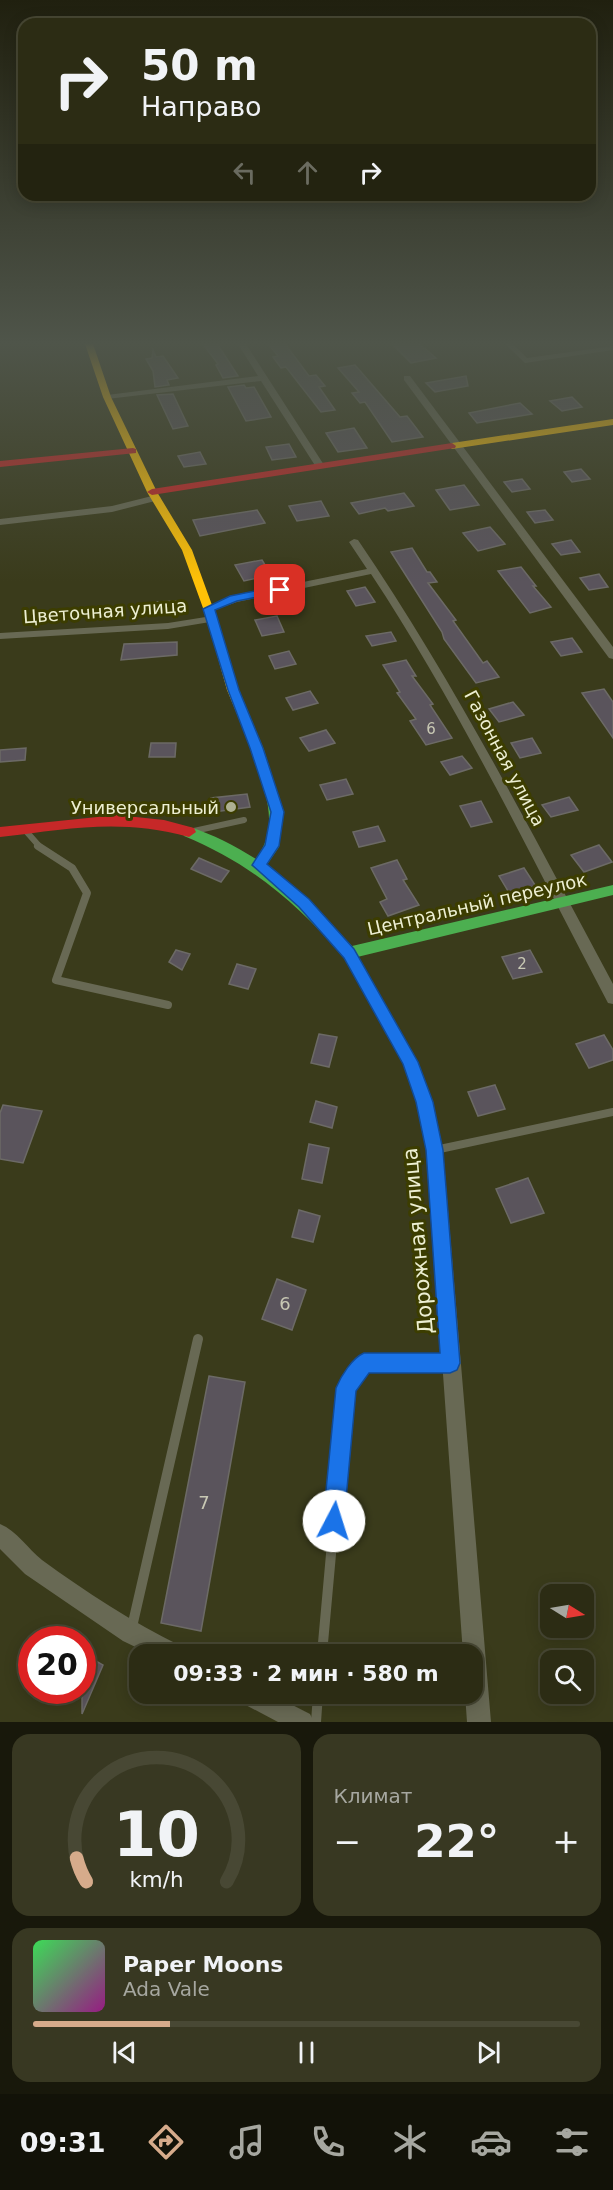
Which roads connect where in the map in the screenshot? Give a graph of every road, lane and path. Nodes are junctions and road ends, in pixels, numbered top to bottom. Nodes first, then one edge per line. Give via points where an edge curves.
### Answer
1 (119, 421) edge
2 (291, 421) edge
3 (438, 421) edge
4 (613, 422) edge
5 (456, 445) junction
6 (133, 451) junction
7 (0, 464) edge
8 (319, 465) junction
9 (154, 495) junction
10 (0, 522) edge
11 (354, 542) dead end
12 (372, 571) junction
13 (210, 614) junction
14 (0, 636) edge
15 (613, 655) edge
16 (244, 820) dead end
17 (25, 830) junction
18 (0, 832) edge
19 (190, 832) junction
20 (259, 865) junction
21 (613, 891) edge
22 (561, 903) junction
23 (349, 953) junction
24 (613, 998) edge
25 (168, 1005) dead end
26 (613, 1112) edge
27 (435, 1150) junction
28 (198, 1339) dead end
29 (450, 1363) junction
30 (0, 1534) edge
31 (131, 1633) junction
32 (153, 1644) edge
33 (323, 1644) edge
34 (267, 1704) edge
35 (317, 1704) edge
36 (302, 1722) edge
37 (316, 1722) edge
38 (479, 1722) edge

1 - 6 street
2 - 8 street
3 - 5 street
4 - 5 street
5 - 8 street
5 - 15 street
6 - 7 street
6 - 9 street
8 - 9 street
9 - 10 street via 112,509
9 - 13 street via 187,550
11 - 12 street, Газонная улица
12 - 13 street, Цветочная улица via 234,599
12 - 22 street, Газонная улица via 407,621 461,713
13 - 14 street, Цветочная улица via 168,626
13 - 20 street via 277,812 272,846
16 - 19 lane
17 - 18 street
17 - 19 street via 105,819 153,821
17 - 25 lane via 39,847 72,868 87,893 56,980
19 - 20 street via 235,850
20 - 23 street via 304,903
21 - 22 street, Центральный переулок
22 - 23 street, Центральный переулок
22 - 24 street, Газонная улица
23 - 27 street, Дорожная улица via 410,1062
26 - 27 lane
27 - 29 street, Дорожная улица
28 - 31 lane
29 - 33 lane via 364,1363 346,1388
29 - 38 street, Дорожная улица
30 - 31 street via 33,1566
31 - 32 street
34 - 36 street
35 - 37 lane

